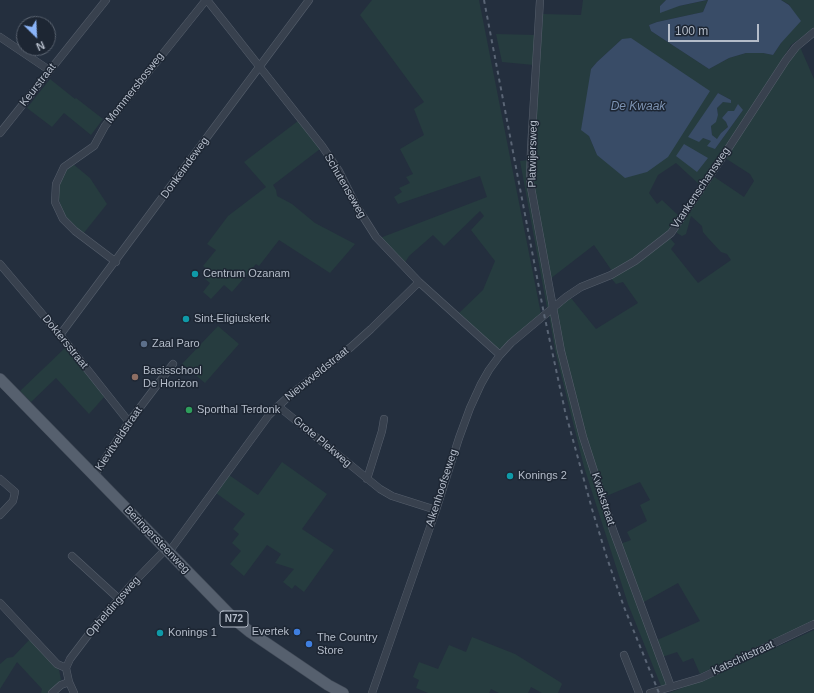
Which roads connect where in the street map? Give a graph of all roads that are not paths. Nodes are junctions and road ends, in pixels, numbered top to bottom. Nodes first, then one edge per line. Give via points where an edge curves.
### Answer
1 (106, 0) edge
2 (207, 0) edge
3 (309, 0) edge
4 (540, 0) edge
5 (814, 32) edge
6 (0, 37) edge
7 (260, 66) junction
8 (49, 70) junction
9 (0, 133) edge
10 (116, 262) junction
11 (0, 264) edge
12 (419, 282) junction
13 (553, 307) junction
14 (60, 336) junction
15 (500, 355) junction
16 (173, 364) dead end
17 (0, 379) edge
18 (278, 406) junction
19 (384, 419) dead end
20 (129, 422) junction
21 (94, 476) junction
22 (0, 479) edge
23 (367, 479) junction
24 (436, 510) junction
25 (0, 515) edge
26 (167, 551) junction
27 (72, 556) dead end
28 (119, 599) junction
29 (0, 603) edge
30 (814, 624) edge
31 (624, 655) dead end
32 (66, 668) junction
33 (69, 682) junction
34 (671, 686) junction
35 (332, 689) edge
36 (52, 693) edge
37 (74, 693) edge
38 (344, 693) edge
39 (372, 693) edge
40 (639, 693) edge
41 (650, 693) edge

1 - 8 street, Keurstraat
2 - 7 street, Schutenseweg
2 - 10 street, Mommersbosweg via 105,126 94,146 64,167 56,184 55,202 64,219 75,231
3 - 7 street, Donkeindeweg
4 - 13 street, Platwijersweg via 530,182
5 - 13 street, Vrankenschansweg via 796,47 786,60 670,233 635,261 611,275 581,287
6 - 8 street
7 - 10 street, Donkeindeweg
7 - 12 street, Schutenseweg via 339,171 372,233
8 - 9 street, Keurstraat
10 - 14 street, Donkeindeweg
11 - 14 street, Doktersstraat
12 - 15 street, Schutenseweg
12 - 18 street, Nieuwveldstraat via 351,347
13 - 15 street, Alkenhoofseweg
13 - 34 street, Kwakstraat via 561,351 583,437 613,530
14 - 20 street, Doktersstraat
15 - 24 street, Alkenhoofseweg via 481,384 470,408
16 - 20 street, Kievitveldstraat
17 - 21 main road, Beringersteenweg / N72
18 - 23 street, Grote Plekweg
18 - 26 street, Nieuwveldstraat via 258,428
19 - 23 street
20 - 21 street, Kievitveldstraat
21 - 26 main road, Beringersteenweg / N72
22 - 25 street via 15,492 13,501
23 - 24 street, Grote Plekweg via 392,496
24 - 39 street, Alkenhoofseweg
26 - 28 street, Opheldingsweg
26 - 35 main road, Beringersteenweg / N72 via 234,619
27 - 28 street
28 - 32 street, Opheldingsweg via 92,630
29 - 32 street via 57,664
30 - 34 street, Katschitstraat via 701,678
31 - 40 street
32 - 33 street
33 - 36 street
33 - 37 street
34 - 41 street, Katschitstraat
35 - 38 main road, Beringersteenweg / N72

